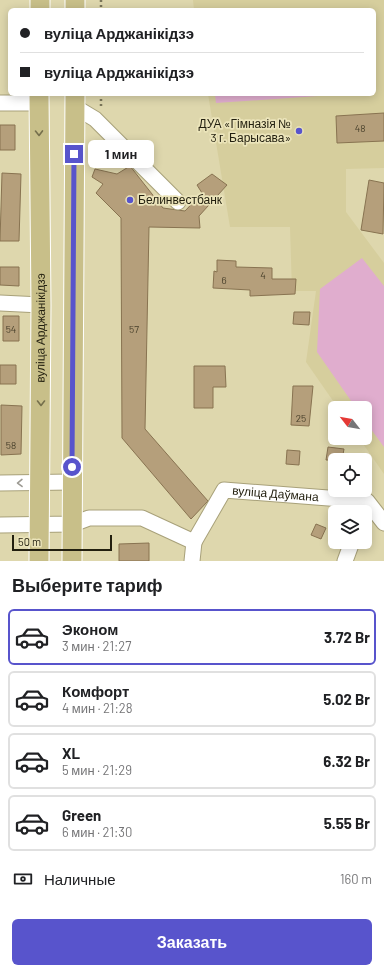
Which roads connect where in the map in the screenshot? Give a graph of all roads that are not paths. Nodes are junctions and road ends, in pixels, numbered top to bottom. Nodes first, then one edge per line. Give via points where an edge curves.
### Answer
1 (39, 98) edge
2 (75, 101) edge
3 (0, 103) edge
4 (178, 202) dead end
5 (0, 303) edge
6 (41, 305) junction
7 (72, 482) junction
8 (0, 483) edge
9 (40, 483) junction
10 (348, 505) edge
11 (372, 513) edge
12 (384, 523) edge
13 (73, 524) junction
14 (0, 525) edge
15 (38, 525) junction
16 (194, 542) junction
17 (349, 549) edge
18 (39, 561) edge
19 (72, 561) edge
20 (192, 561) edge
21 (345, 561) edge

1 - 3 street
1 -> 6 main road, вуліца Арджанікідзэ
2 - 4 street
2 - 7 main road
5 - 6 street
6 -> 9 main road, вуліца Арджанікідзэ
7 - 9 street
7 - 13 main road
9 -> 8 street
9 - 15 main road, вуліца Арджанікідзэ
10 - 16 street, вуліца Даўмана via 224,490
11 - 12 street, вуліца Даўмана
13 - 15 street
13 - 16 street via 89,518 142,518
13 - 19 main road
14 - 15 street
15 - 18 main road, вуліца Арджанікідзэ
16 - 20 street
17 - 21 street

